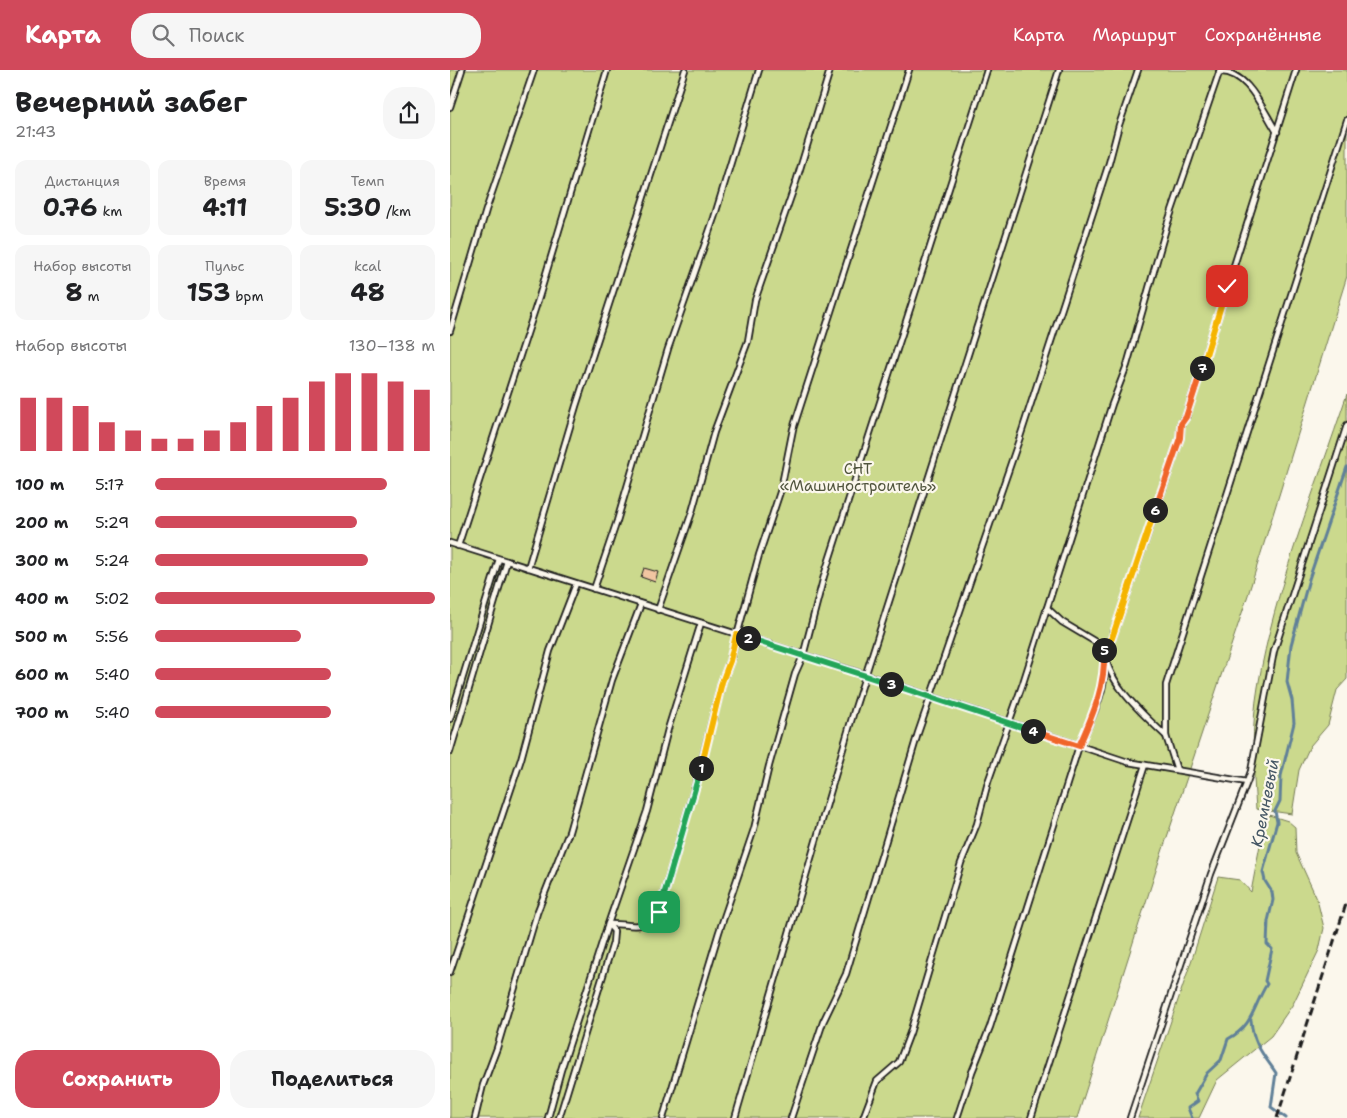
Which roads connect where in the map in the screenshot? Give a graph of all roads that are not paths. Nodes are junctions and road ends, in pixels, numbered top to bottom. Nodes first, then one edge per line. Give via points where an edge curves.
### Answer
1 (462, 70) edge
2 (534, 70) edge
3 (607, 70) edge
4 (686, 70) edge
5 (759, 70) edge
6 (830, 70) edge
7 (909, 70) edge
8 (987, 70) edge
9 (1059, 70) edge
10 (1138, 70) edge
11 (1296, 70) edge
12 (1219, 71) edge
13 (450, 107) edge
14 (1347, 120) edge
15 (1277, 132) junction
16 (450, 331) edge
17 (1347, 425) edge
18 (450, 543) edge
19 (458, 546) junction
20 (499, 559) junction
21 (507, 561) junction
22 (528, 568) junction
23 (576, 584) junction
24 (594, 589) junction
25 (641, 604) junction
26 (1048, 608) junction
27 (658, 610) junction
28 (701, 623) junction
29 (736, 635) junction
30 (1104, 647) junction
31 (804, 656) junction
32 (1105, 662) junction
33 (866, 675) junction
34 (930, 697) junction
35 (450, 719) edge
36 (1009, 723) junction
37 (1166, 736) junction
38 (1079, 746) junction
39 (450, 752) edge
40 (1145, 765) junction
41 (1177, 770) junction
42 (1247, 782) junction
43 (608, 924) junction
44 (450, 972) edge
45 (475, 1118) edge
46 (548, 1118) edge
47 (559, 1118) edge
48 (663, 1118) edge
49 (735, 1118) edge
50 (791, 1118) edge
51 (863, 1118) edge
52 (957, 1118) edge
53 (1031, 1118) edge
54 (1130, 1118) edge

1 - 13 lane
2 - 16 lane via 486,210
3 - 19 lane via 539,297
4 - 22 lane via 576,406
5 - 24 lane
6 - 27 lane via 758,291 748,341 714,432 692,512
7 - 29 lane via 799,411 781,489
8 - 31 lane via 839,529
9 - 33 lane
10 - 34 lane via 1023,428
11 - 15 lane
12 - 15 lane via 1239,76
12 - 26 lane via 1167,225 1127,365
14 - 37 lane via 1166,685
15 - 30 lane via 1131,584 1112,638
17 - 42 lane via 1274,651
18 - 19 lane
19 - 20 lane
20 - 21 lane
20 - 35 lane
21 - 22 lane
21 - 39 lane
22 - 23 lane
23 - 24 lane
23 - 44 lane via 550,651 521,759
24 - 25 lane
25 - 27 lane
25 - 45 lane via 612,680 569,832 538,913
26 - 30 lane via 1062,622
26 - 36 lane
27 - 28 lane
28 - 29 lane
28 - 43 lane via 647,811
29 - 31 lane
29 - 43 lane via 659,912 649,924 638,927
30 - 32 lane
31 - 33 lane
31 - 48 lane via 795,674 754,829
32 - 37 lane via 1134,705
32 - 38 lane via 1101,690
33 - 34 lane
33 - 49 lane
34 - 36 lane
34 - 50 lane via 846,974 823,1022
36 - 38 lane
36 - 51 lane via 961,863 910,1033 899,1062 877,1081
37 - 41 lane
38 - 40 lane
38 - 52 lane via 990,1028
40 - 41 lane
40 - 53 lane
41 - 42 lane
42 - 54 lane via 1211,874
43 - 46 lane
43 - 47 lane via 614,931 612,943

